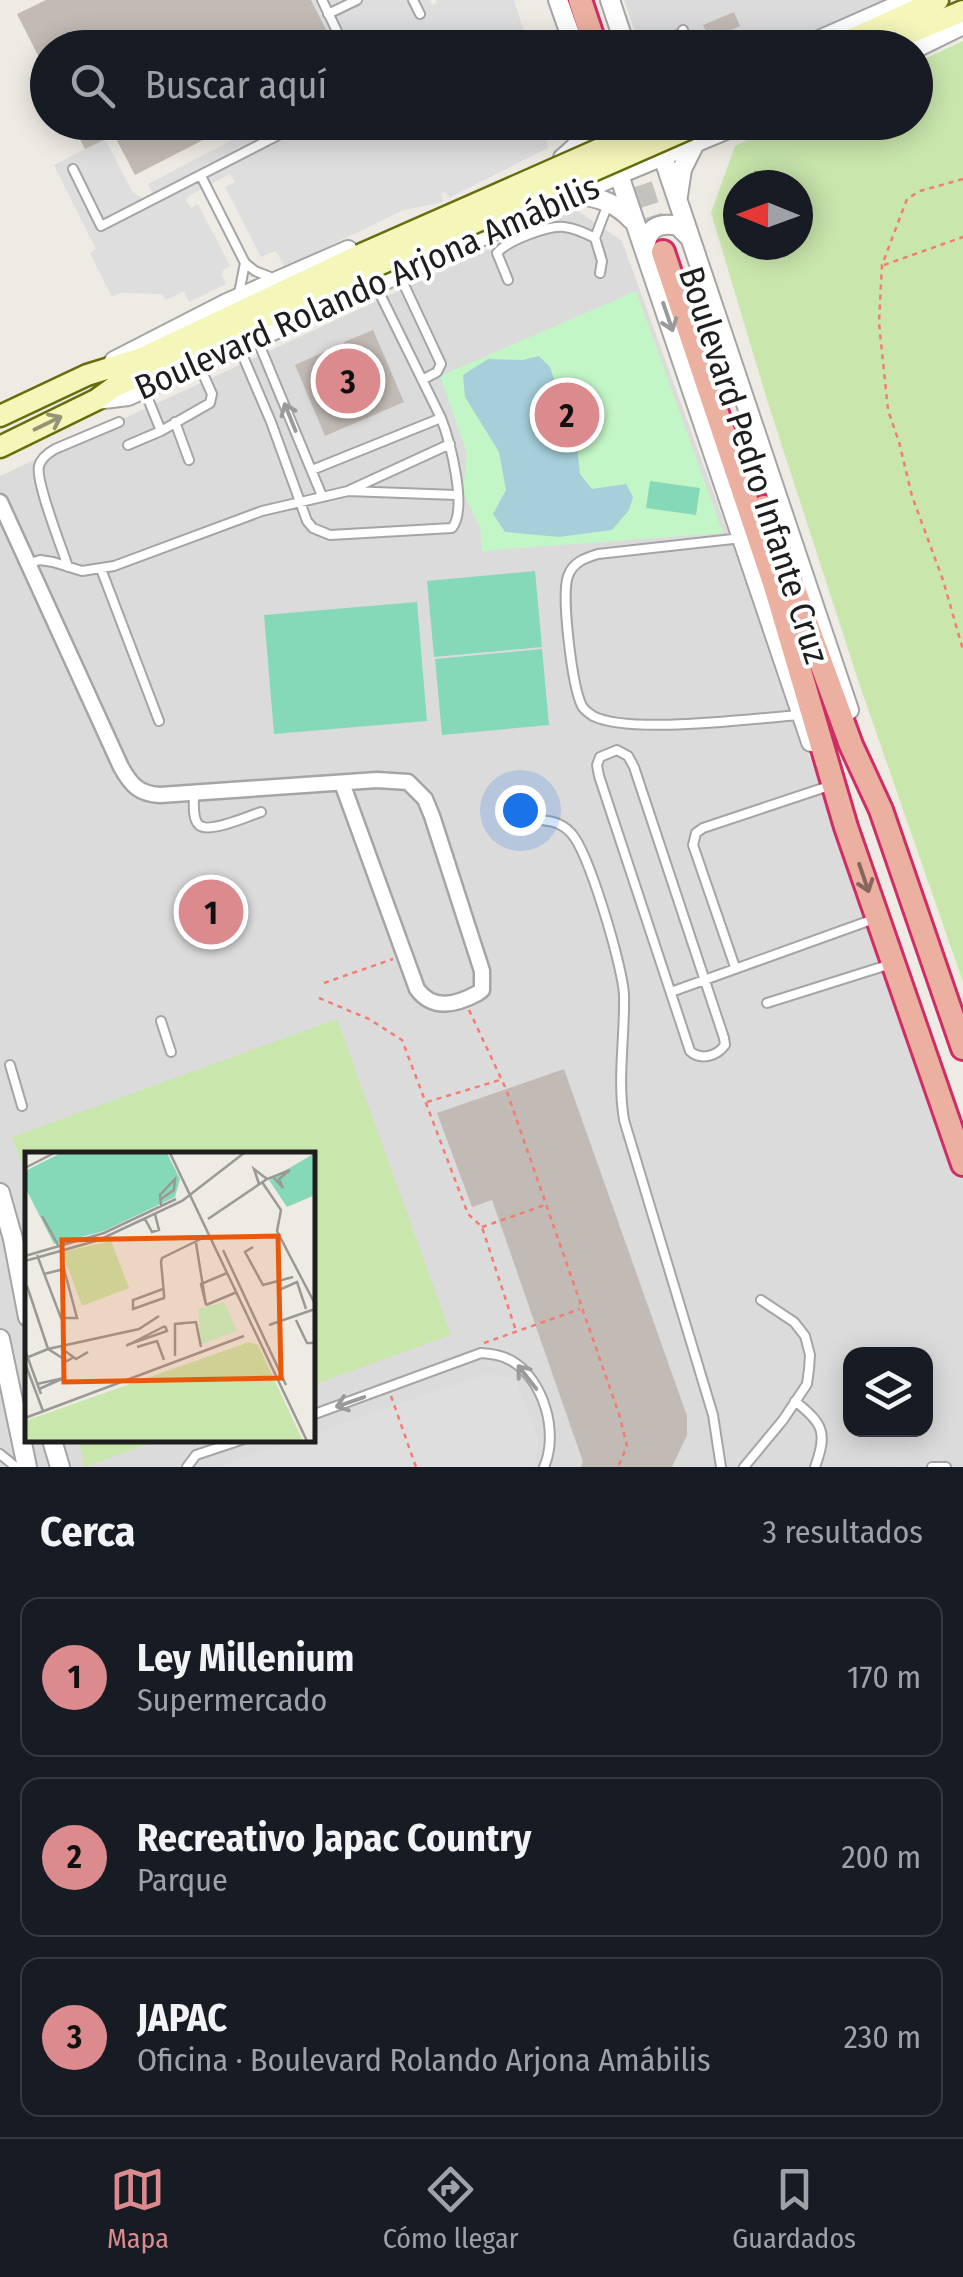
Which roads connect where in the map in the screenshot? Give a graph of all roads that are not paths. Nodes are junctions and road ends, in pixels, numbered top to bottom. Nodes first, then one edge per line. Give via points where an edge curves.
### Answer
1 (322, 0) edge
2 (357, 0) edge
3 (414, 0) edge
4 (558, 0) edge
5 (580, 0) edge
6 (596, 0) edge
7 (610, 0) edge
8 (924, 8) edge
9 (963, 11) edge
10 (328, 14) junction
11 (420, 14) dead end
12 (963, 24) edge
13 (336, 30) edge
14 (569, 30) edge
15 (590, 30) edge
16 (605, 30) edge
17 (620, 30) edge
18 (856, 30) edge
19 (873, 30) edge
20 (896, 30) edge
21 (933, 39) edge
22 (269, 140) edge
23 (582, 140) edge
24 (589, 140) edge
25 (607, 140) edge
26 (625, 140) edge
27 (685, 142) edge
28 (563, 158) junction
29 (73, 168) dead end
30 (619, 175) junction
31 (200, 176) junction
32 (576, 194) junction
33 (609, 201) junction
34 (681, 212) junction
35 (636, 224) junction
36 (595, 238) junction
37 (669, 247) junction
38 (246, 263) junction
39 (369, 269) junction
40 (399, 273) junction
41 (600, 273) dead end
42 (280, 280) junction
43 (508, 280) dead end
44 (228, 303) junction
45 (258, 338) junction
46 (239, 346) junction
47 (199, 365) junction
48 (144, 373) junction
49 (88, 375) junction
50 (422, 380) junction
51 (278, 386) junction
52 (259, 394) junction
53 (0, 416) edge
54 (441, 418) junction
55 (119, 422) dead end
56 (175, 422) junction
57 (162, 430) junction
58 (450, 444) junction
59 (128, 445) dead end
60 (0, 446) edge
61 (188, 460) dead end
62 (312, 470) junction
63 (348, 491) junction
64 (456, 495) junction
65 (322, 496) junction
66 (0, 502) edge
67 (300, 502) junction
68 (742, 538) junction
69 (30, 562) junction
70 (68, 566) junction
71 (100, 568) junction
72 (800, 715) junction
73 (159, 721) dead end
74 (342, 783) junction
75 (829, 786) junction
76 (194, 794) junction
77 (261, 812) dead end
78 (528, 819) dead end
79 (846, 827) junction
80 (878, 918) junction
81 (894, 963) junction
82 (735, 967) junction
83 (705, 980) junction
84 (672, 992) junction
85 (767, 1002) dead end
86 (161, 1020) dead end
87 (963, 1048) edge
88 (170, 1052) dead end
89 (10, 1065) dead end
90 (22, 1106) dead end
91 (963, 1164) edge
92 (0, 1193) edge
93 (25, 1300) edge
94 (761, 1300) dead end
95 (0, 1339) edge
96 (794, 1402) junction
97 (315, 1414) edge
98 (53, 1442) edge
99 (235, 1442) edge
100 (0, 1454) edge
101 (16, 1467) edge
102 (27, 1467) edge
103 (60, 1467) edge
104 (187, 1467) edge
105 (544, 1467) edge
106 (721, 1467) edge
107 (744, 1467) edge
108 (815, 1467) edge
109 (932, 1467) edge
110 (946, 1467) edge

1 - 10 lane
2 - 10 lane
3 - 11 lane
4 - 14 street
5 - 15 highway
6 - 16 highway
7 - 17 street
8 - 9 main road
8 - 18 street
8 - 19 main road
8 - 20 main road
10 - 13 lane
12 - 21 street
22 - 31 lane
23 - 28 street
24 - 28 street, Boulevard Rolando Arjona Amábilis
25 - 30 street, Boulevard Pedro Infante Cruz
26 - 39 main road, bridge
27 - 30 street, Boulevard Rolando Arjona Amábilis
27 - 34 street, Boulevard Pedro Infante Cruz
27 - 34 street
27 - 39 main road, bridge
28 - 42 street, Boulevard Rolando Arjona Amábilis
29 - 31 lane via 101,226
30 - 32 street, Boulevard Rolando Arjona Amábilis
30 - 35 street, Boulevard Pedro Infante Cruz
31 - 38 lane
32 - 33 street
32 - 40 street, Boulevard Rolando Arjona Amábilis
33 - 35 street
33 - 36 lane
34 - 37 street, Boulevard Pedro Infante Cruz
35 - 37 street, Boulevard Pedro Infante Cruz
36 - 41 lane
36 - 43 lane via 556,227 505,245 497,253
37 -> 68 street, Boulevard Pedro Infante Cruz
37 - 79 highway, Boulevard Pedro Infante Cruz
37 - 87 highway, Boulevard Pedro Infante Cruz via 851,745 881,810
38 - 42 lane
38 - 44 lane via 238,295
39 - 40 street, Boulevard Rolando Arjona Amábilis
39 - 45 street, Boulevard Rolando Arjona Amábilis
39 - 48 main road, Boulevard Rolando Arjona Amábilis
39 - 50 lane
40 - 50 lane via 441,364
42 - 44 street, Boulevard Rolando Arjona Amábilis
44 - 49 street, Boulevard Rolando Arjona Amábilis
45 - 46 street, Boulevard Rolando Arjona Amábilis
45 - 51 lane
46 - 47 street, Boulevard Rolando Arjona Amábilis
46 - 52 lane
47 - 48 street, Boulevard Rolando Arjona Amábilis
47 - 56 lane via 212,399
48 - 49 main road
48 - 57 lane
60 -> 48 main road, Boulevard Rolando Arjona Amábilis
49 - 53 main road, Boulevard Rolando Arjona Amábilis
50 - 54 lane
51 - 52 lane
62 -> 51 lane
52 - 67 lane
54 - 58 lane
54 - 62 lane
55 - 70 lane via 55,449 40,463
56 - 57 lane
56 - 61 lane
57 - 59 lane
58 - 63 lane
58 - 64 lane
62 - 65 lane
63 - 64 lane
63 - 65 lane
64 - 67 lane via 452,528 330,535 313,528
65 - 67 lane
66 - 69 street
67 - 71 lane
68 - 72 street, Boulevard Pedro Infante Cruz
68 - 72 lane via 598,554 575,564 565,591 582,707 622,724
69 - 70 lane
69 - 76 street via 129,781 146,794
70 - 71 lane
71 - 73 lane
72 - 75 street, Boulevard Pedro Infante Cruz
74 - 74 street via 408,782 425,800 482,972 482,990 446,1005 428,1001 417,989
74 - 76 street
75 - 79 street, Boulevard Pedro Infante Cruz
75 - 82 lane via 696,833 693,845
76 - 77 lane via 202,827
78 - 106 lane via 554,820 580,845 616,956 624,991 624,1120 712,1415
79 -> 80 highway, Boulevard Pedro Infante Cruz
80 - 81 highway, Boulevard Pedro Infante Cruz
80 - 82 lane
81 - 85 lane
81 - 91 highway, Boulevard Pedro Infante Cruz
82 - 83 lane
83 - 84 lane
83 - 84 lane via 726,1045 716,1053 699,1057 690,1051
83 - 84 lane via 634,767 624,752 602,754 599,776
86 - 88 lane
89 - 90 lane
92 - 93 street
94 - 96 lane via 805,1336 807,1384
95 - 102 street
96 - 107 lane
96 - 108 lane via 823,1433
105 -> 97 lane via 551,1438 544,1403 523,1369 496,1354 481,1353
98 - 103 street
99 - 104 lane via 196,1455
100 - 101 lane
109 - 110 lane

